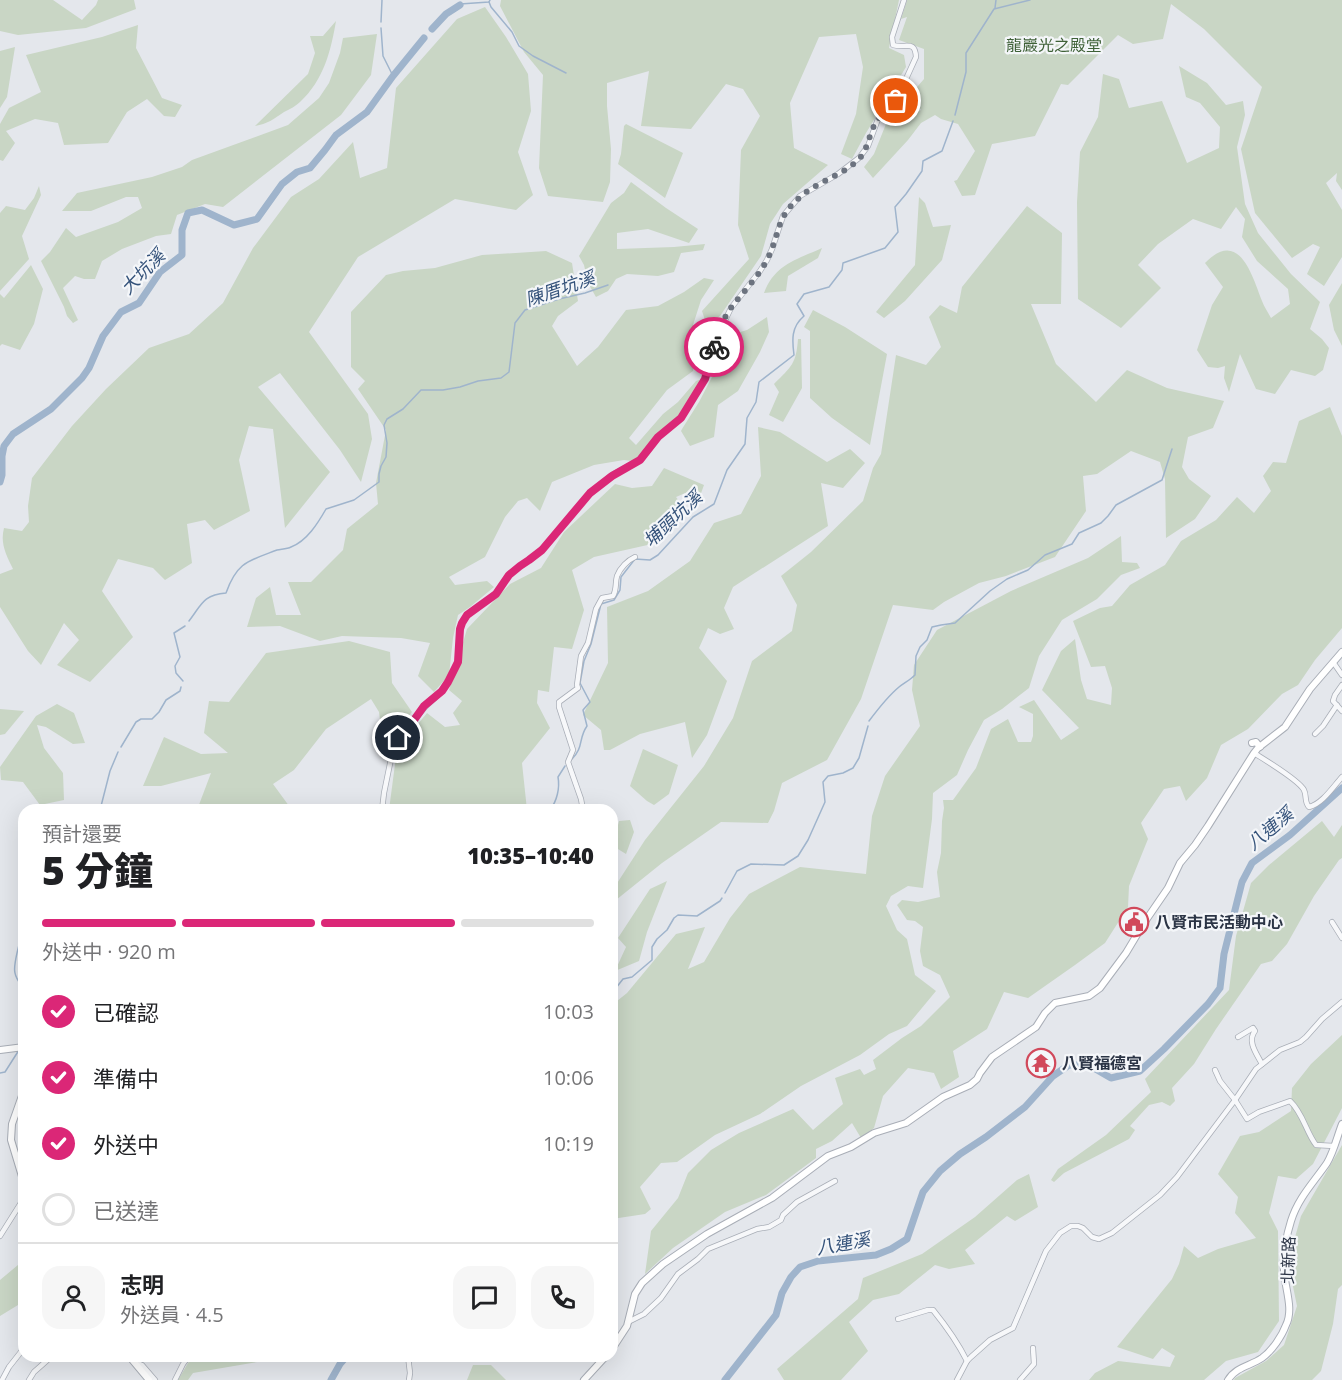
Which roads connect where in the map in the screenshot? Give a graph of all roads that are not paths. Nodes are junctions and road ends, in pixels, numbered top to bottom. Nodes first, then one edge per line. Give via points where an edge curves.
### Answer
1 (904, 0) edge
2 (634, 557) dead end
3 (1342, 652) edge
4 (1333, 662) junction
5 (1342, 675) edge
6 (1342, 685) edge
7 (1337, 705) junction
8 (1342, 711) edge
9 (1315, 734) dead end
10 (1252, 743) dead end
11 (1260, 747) junction
12 (1254, 753) junction
13 (1342, 777) edge
14 (383, 804) edge
15 (582, 804) edge
16 (1332, 922) dead end
17 (1342, 938) edge
18 (1342, 1002) edge
19 (1238, 1037) dead end
20 (18, 1048) edge
21 (0, 1050) edge
22 (1262, 1064) junction
23 (1215, 1070) dead end
24 (1235, 1100) junction
25 (18, 1107) edge
26 (1342, 1124) edge
27 (1334, 1146) junction
28 (18, 1163) edge
29 (835, 1181) dead end
30 (18, 1208) edge
31 (0, 1236) edge
32 (898, 1318) dead end
33 (628, 1322) junction
34 (618, 1341) edge
35 (1033, 1348) dead end
36 (18, 1355) edge
37 (967, 1361) junction
38 (45, 1362) edge
39 (134, 1362) joint
40 (184, 1362) edge
41 (409, 1362) edge
42 (600, 1362) edge
43 (2, 1380) edge
44 (29, 1380) edge
45 (149, 1380) edge
46 (155, 1380) edge
47 (175, 1380) edge
48 (409, 1380) edge
49 (584, 1380) edge
50 (957, 1380) edge
51 (1020, 1380) edge
52 (1228, 1380) edge

1 - 14 street via 892,42 913,47 916,57 896,101 878,119 864,152 853,164 800,196 783,216 767,260 731,308 716,339 705,379 681,418 658,437 640,460 590,493 542,550 509,575 496,594 467,615 460,629 458,662 448,682 394,744
2 - 15 street via 617,575 613,596 602,598 596,609 581,656 578,688 559,702 573,750 568,762
3 - 4 street
4 - 5 street
4 - 11 street via 1285,727
6 - 7 street via 1333,701
7 - 8 street
7 - 9 street
10 - 11 street
11 - 12 street
12 - 13 street via 1304,789 1309,807
12 - 33 street via 1100,988 1089,996 1055,1003 1036,1027 992,1057 970,1085 943,1097 906,1123 874,1133 828,1156 772,1198 663,1264 635,1294
16 - 17 street
18 - 22 street via 1300,1042 1280,1050
19 - 22 street via 1253,1028 1251,1042
20 - 21 street
22 - 24 street
23 - 24 street
24 - 27 street via 1247,1119 1290,1101 1316,1145
24 - 37 street via 1177,1178 1112,1233 1099,1239 1083,1228 1071,1226 1060,1233 1046,1251 1013,1328 990,1340
25 - 28 street via 11,1140
26 - 27 street, 北新路
27 - 52 street, 北新路 via 1291,1220 1285,1249 1290,1313 1286,1326 1265,1356 1240,1368
29 - 33 street via 797,1202 769,1227 708,1249 678,1274 644,1314
30 - 31 street
32 - 37 street via 933,1310
33 - 34 street
35 - 51 street via 1034,1364
36 - 43 street
37 - 50 street
38 - 44 street
39 - 45 street
39 - 46 street
40 - 47 street
41 - 48 street
42 - 49 street

